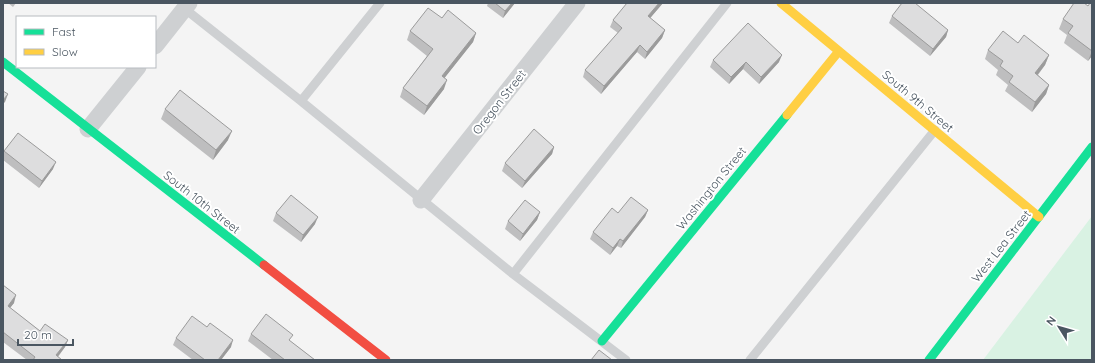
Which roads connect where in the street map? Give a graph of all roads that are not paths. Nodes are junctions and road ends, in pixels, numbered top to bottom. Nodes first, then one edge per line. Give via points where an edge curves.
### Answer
1 (380, 3) edge
2 (577, 3) edge
3 (727, 3) edge
4 (781, 3) edge
5 (187, 6) edge
6 (156, 45) edge
7 (839, 51) junction
8 (3, 62) edge
9 (137, 68) edge
10 (301, 101) junction
11 (88, 129) junction
12 (935, 130) junction
13 (1092, 147) edge
14 (421, 200) junction
15 (1039, 217) junction
16 (513, 274) junction
17 (602, 341) junction
18 (386, 360) edge
19 (626, 360) edge
20 (750, 360) edge
21 (929, 360) edge

1 - 10 lane
2 - 14 street, Oregon Street
3 - 16 lane
4 - 7 street, South 9th Street
5 - 6 street
5 - 10 lane
7 - 12 street, South 9th Street
7 - 17 street, Washington Street
8 - 11 street, South 10th Street
9 - 11 street
10 - 14 lane
11 - 18 street, South 10th Street
12 - 15 street, South 9th Street
12 - 20 lane
13 - 15 street, West Lea Street
14 - 16 lane
15 - 21 street, West Lea Street
16 - 17 lane
17 - 19 lane

